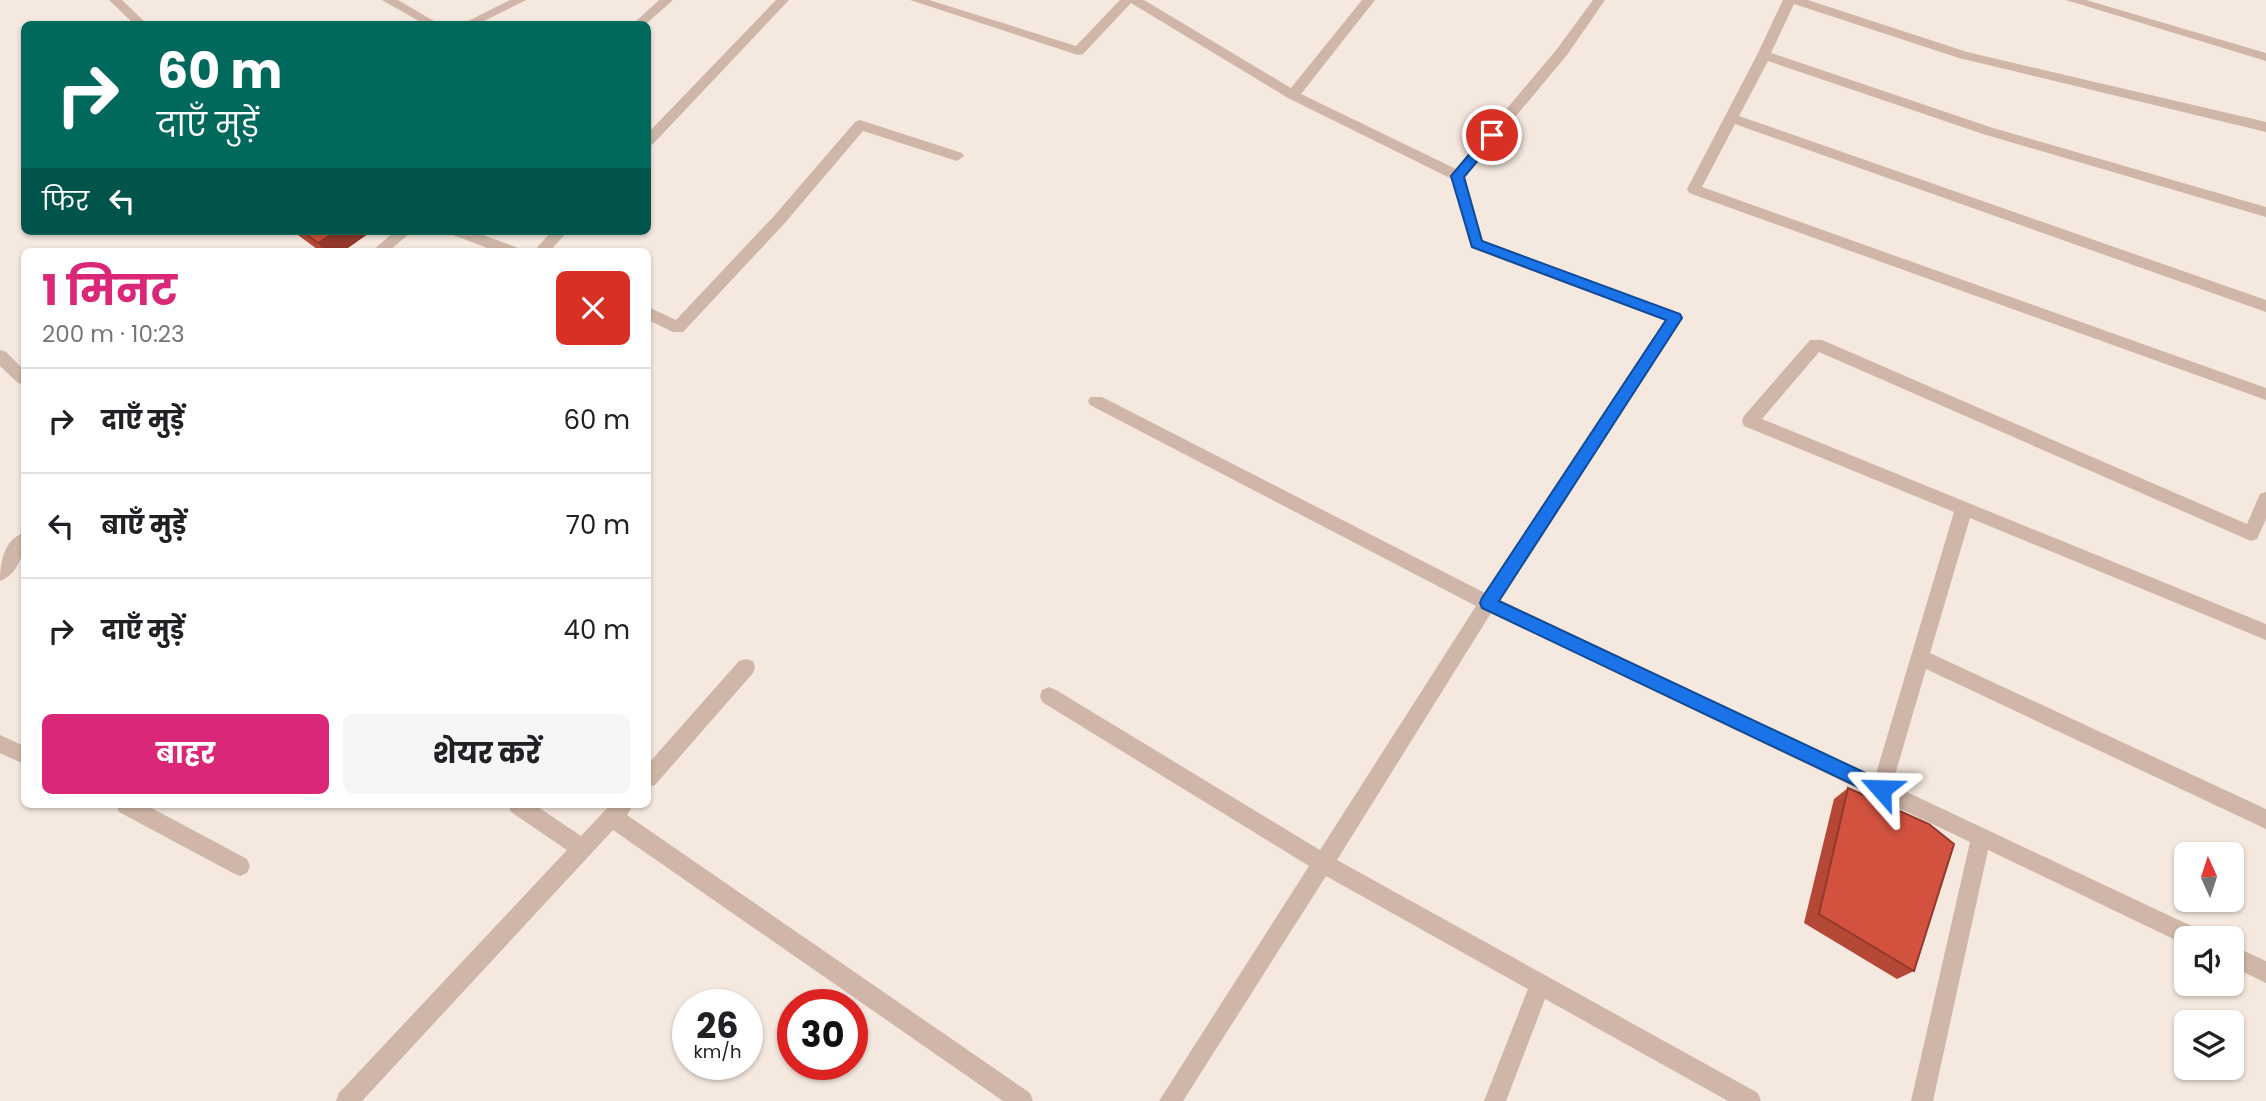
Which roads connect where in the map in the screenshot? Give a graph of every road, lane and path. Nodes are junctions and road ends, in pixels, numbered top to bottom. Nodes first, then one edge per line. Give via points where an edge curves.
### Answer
1 (115, 0) edge
2 (388, 0) edge
3 (520, 0) edge
4 (667, 0) edge
5 (783, 0) edge
6 (916, 0) edge
7 (1127, 0) edge
8 (1136, 0) edge
9 (1369, 0) edge
10 (1599, 0) edge
11 (1789, 0) edge
12 (1795, 0) edge
13 (2072, 0) edge
14 (138, 21) edge
15 (427, 21) edge
16 (474, 21) edge
17 (642, 21) edge
18 (1764, 55) junction
19 (2266, 57) edge
20 (1293, 95) junction
21 (1731, 118) junction
22 (2266, 127) edge
23 (651, 138) edge
24 (957, 156) dead end
25 (1458, 176) junction
26 (2266, 212) edge
27 (400, 235) edge
28 (468, 235) edge
29 (557, 235) edge
30 (383, 248) edge
31 (503, 248) edge
32 (544, 248) edge
33 (2266, 306) edge
34 (651, 314) edge
35 (0, 356) edge
36 (21, 376) edge
37 (2266, 394) edge
38 (1096, 401) dead end
39 (2266, 499) edge
40 (1964, 508) junction
41 (21, 544) edge
42 (0, 573) edge
43 (1488, 603) junction
44 (2266, 632) edge
45 (1920, 657) junction
46 (746, 667) dead end
47 (1049, 696) dead end
48 (0, 744) edge
49 (21, 753) edge
50 (651, 775) edge
51 (1881, 789) junction
52 (132, 808) edge
53 (522, 808) edge
54 (618, 811) edge
55 (2266, 819) edge
56 (1981, 837) junction
57 (583, 849) junction
58 (1323, 863) junction
59 (240, 866) dead end
60 (2174, 928) edge
61 (2244, 961) edge
62 (2266, 972) edge
63 (1540, 984) junction
64 (347, 1101) edge
65 (1022, 1101) edge
66 (1170, 1101) edge
67 (1494, 1101) edge
68 (1750, 1101) edge
69 (1922, 1101) edge

1 - 14 street
2 - 15 street
3 - 16 street
4 - 17 street
5 - 23 street
6 - 7 street via 1077,51
8 - 20 street
9 - 20 street
10 - 25 street via 1562,52
11 - 18 street
12 - 22 street via 1964,55
13 - 19 street
18 - 21 street
18 - 26 street via 1988,131
20 - 25 street
21 - 33 street
21 - 37 street via 1694,189
24 - 34 street via 860,125 678,328
25 - 43 street via 1476,244 1675,318
27 - 30 street
28 - 31 street
29 - 32 street
35 - 36 street
38 - 43 street
39 - 40 street via 2251,534 1816,344 1750,421
40 - 44 street
40 - 45 street
41 - 42 street
43 - 51 street
43 - 58 street
45 - 51 street
45 - 55 street
46 - 50 street
47 - 58 street
48 - 49 street
51 - 56 street
52 - 59 street
53 - 57 street
54 - 57 street
54 - 65 street
56 - 60 street
56 - 69 street
57 - 64 street
58 - 63 street
58 - 66 street
61 - 62 street
63 - 67 street
63 - 68 street

